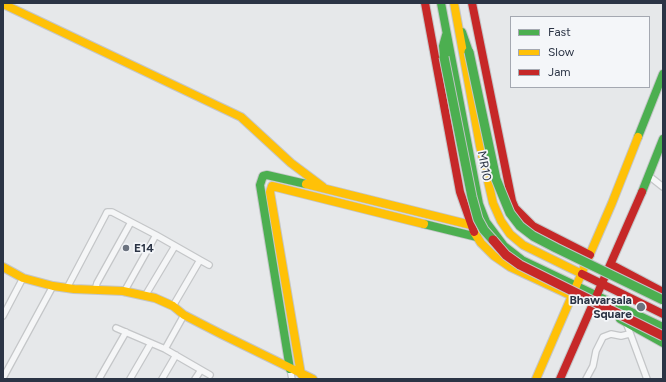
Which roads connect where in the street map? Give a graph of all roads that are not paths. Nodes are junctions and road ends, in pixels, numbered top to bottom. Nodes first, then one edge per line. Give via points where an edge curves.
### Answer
1 (425, 3) edge
2 (441, 3) edge
3 (454, 3) edge
4 (472, 3) edge
5 (3, 4) edge
6 (457, 24) junction
7 (446, 33) junction
8 (663, 74) edge
9 (663, 139) edge
10 (649, 176) junction
11 (663, 186) edge
12 (326, 189) junction
13 (340, 203) junction
14 (131, 222) junction
15 (471, 225) junction
16 (156, 235) junction
17 (477, 237) junction
18 (175, 246) junction
19 (590, 255) junction
20 (200, 260) junction
21 (209, 265) dead end
22 (612, 265) junction
23 (3, 267) edge
24 (582, 272) junction
25 (23, 278) junction
26 (603, 283) junction
27 (53, 286) junction
28 (576, 286) junction
29 (67, 288) junction
30 (95, 290) junction
31 (124, 292) junction
32 (663, 292) edge
33 (145, 296) junction
34 (572, 296) junction
35 (597, 296) junction
36 (663, 300) edge
37 (173, 306) junction
38 (592, 306) junction
39 (663, 314) edge
40 (184, 315) junction
41 (3, 316) edge
42 (626, 322) junction
43 (663, 327) edge
44 (116, 328) dead end
45 (126, 332) junction
46 (629, 334) junction
47 (663, 336) edge
48 (151, 343) junction
49 (663, 343) edge
50 (165, 349) junction
51 (176, 355) junction
52 (290, 369) junction
53 (201, 370) junction
54 (301, 374) junction
55 (210, 375) dead end
56 (3, 378) edge
57 (99, 379) edge
58 (130, 379) edge
59 (162, 379) edge
60 (195, 379) edge
61 (292, 379) edge
62 (313, 379) edge
63 (536, 379) edge
64 (560, 379) edge
65 (586, 379) edge
66 (647, 379) edge

1 - 15 street via 460,192
2 - 7 street, MR10
3 - 6 street, MR10
4 - 19 street via 515,208 533,226
5 - 12 street via 241,117 291,163
6 - 24 street, MR10 via 480,146 493,203 501,221 510,234 523,245
6 - 36 street, bridge via 465,36 496,179 502,197 520,226 534,236
7 - 28 street, MR10 via 479,204 486,222 504,246 522,260
7 - 47 street, bridge via 444,57 472,197 484,230 506,255 520,265
8 - 19 street
9 - 10 street
10 - 11 street
10 - 22 street
12 - 13 street
12 - 15 street
12 - 52 street via 267,175 263,176 260,185
13 - 17 street
13 - 54 street via 272,186 270,192
14 - 16 street
14 - 29 street via 108,212
14 - 30 street
15 - 17 street
16 - 18 street
16 - 31 street
17 - 34 street via 494,256 510,267
18 - 20 street
18 - 33 street
19 - 24 street
20 - 21 street
20 - 37 street
22 - 26 street
22 - 32 street
23 - 25 street
24 - 26 street, MR10
24 - 28 street
25 - 27 street
25 - 41 street
26 - 35 street
26 - 39 street, MR10
27 - 29 street
27 - 56 street
28 - 34 street
28 - 35 street, MR10
29 - 30 street
30 - 31 street
31 - 33 street
33 - 37 street
34 - 63 street
35 - 38 street
35 - 43 street, MR10
37 - 40 street
38 - 42 street
38 - 64 street
40 - 50 street
40 - 52 street
42 - 46 street
42 - 49 street
44 - 45 street
45 - 48 street
45 - 57 street
46 - 65 street via 611,334 603,337
46 - 66 street
48 - 50 street
48 - 58 street
50 - 51 street
51 - 53 street
51 - 59 street
52 - 54 street
52 - 61 street
53 - 55 street
53 - 60 street
54 - 62 street

